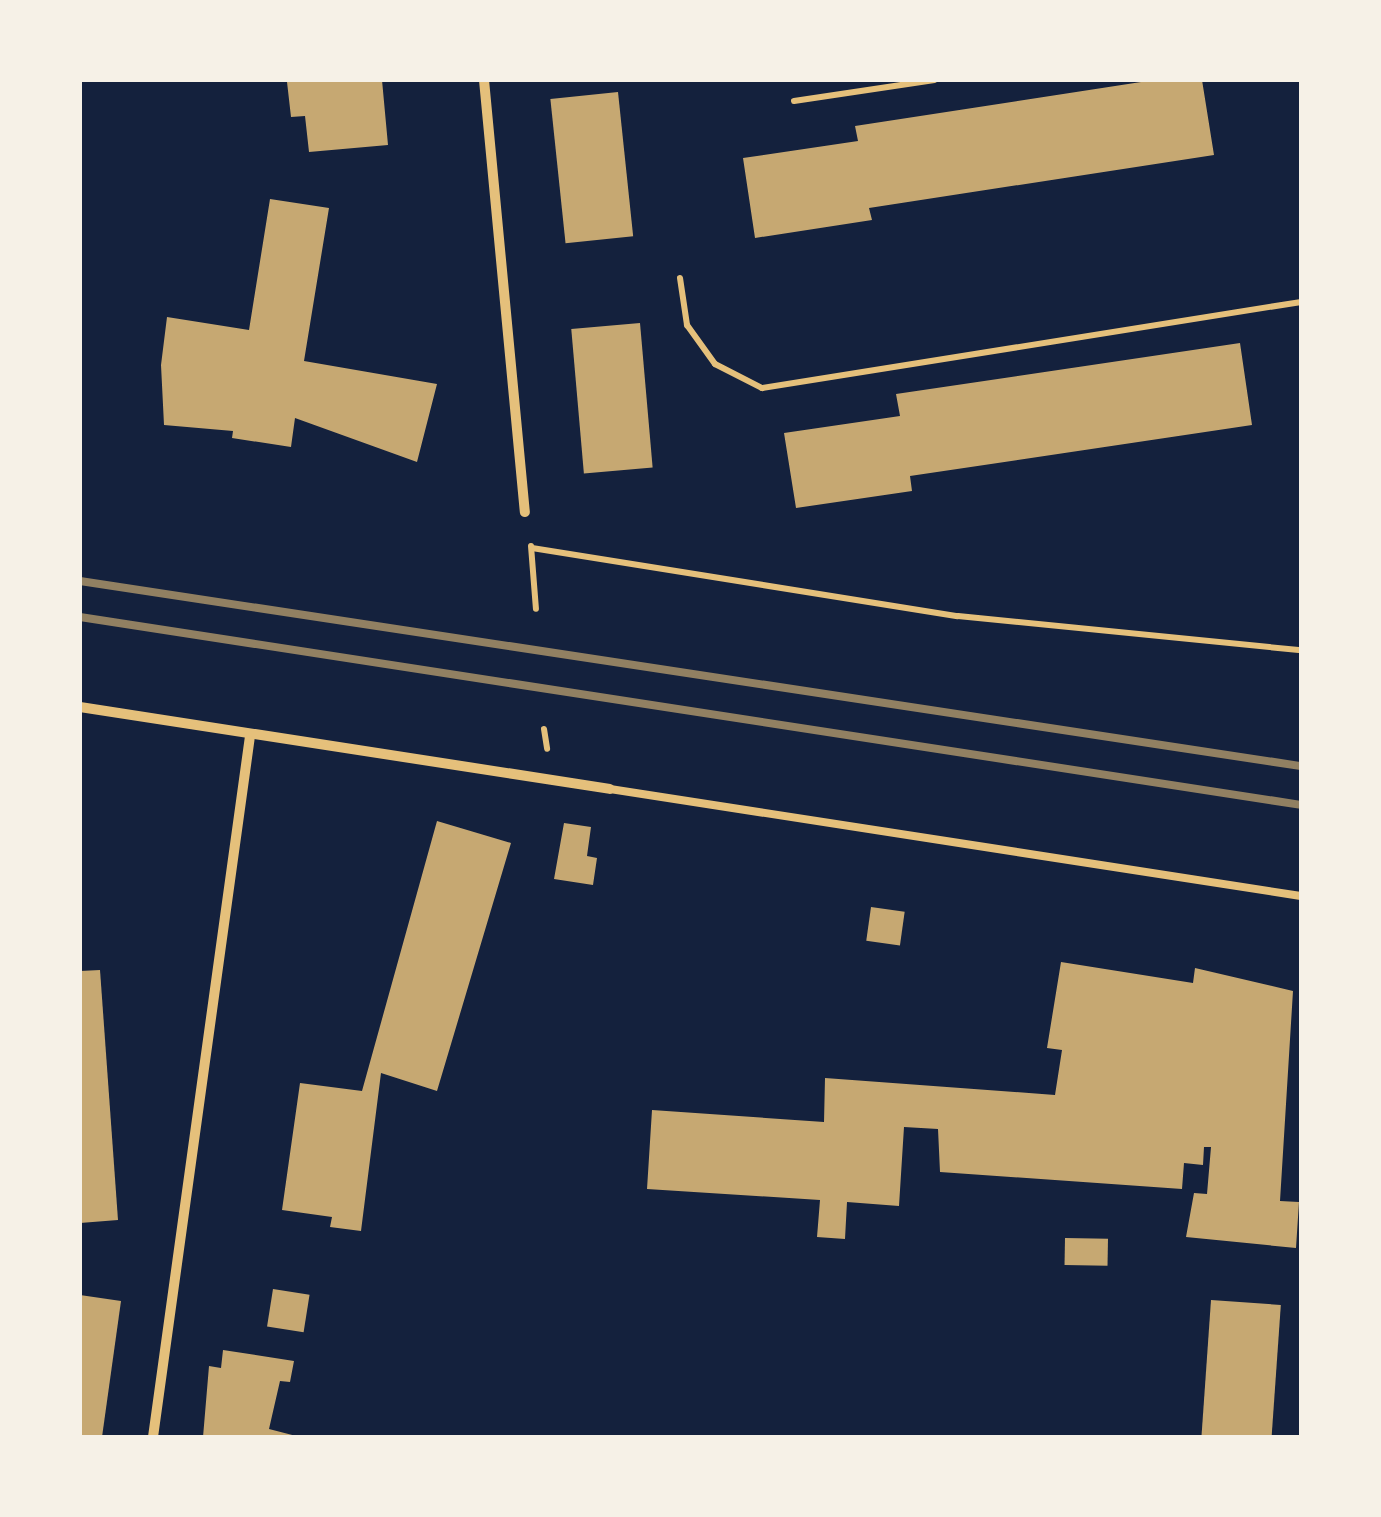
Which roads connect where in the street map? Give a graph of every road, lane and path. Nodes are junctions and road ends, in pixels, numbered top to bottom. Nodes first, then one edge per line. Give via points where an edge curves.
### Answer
1 (484, 80) edge
2 (934, 80) edge
3 (794, 101) dead end
4 (680, 278) dead end
5 (1301, 302) edge
6 (525, 512) joint
7 (532, 548) junction
8 (536, 609) dead end
9 (1301, 650) edge
10 (80, 707) edge
11 (250, 736) junction
12 (610, 789) joint
13 (1301, 896) edge
14 (153, 1437) edge

1 - 6 street
2 - 3 path
4 - 5 path via 687,325 715,364 762,388
6 - 7 path
7 - 8 path
7 - 9 path via 958,616
10 - 11 street
11 - 12 street
11 - 14 street
12 - 13 lane

